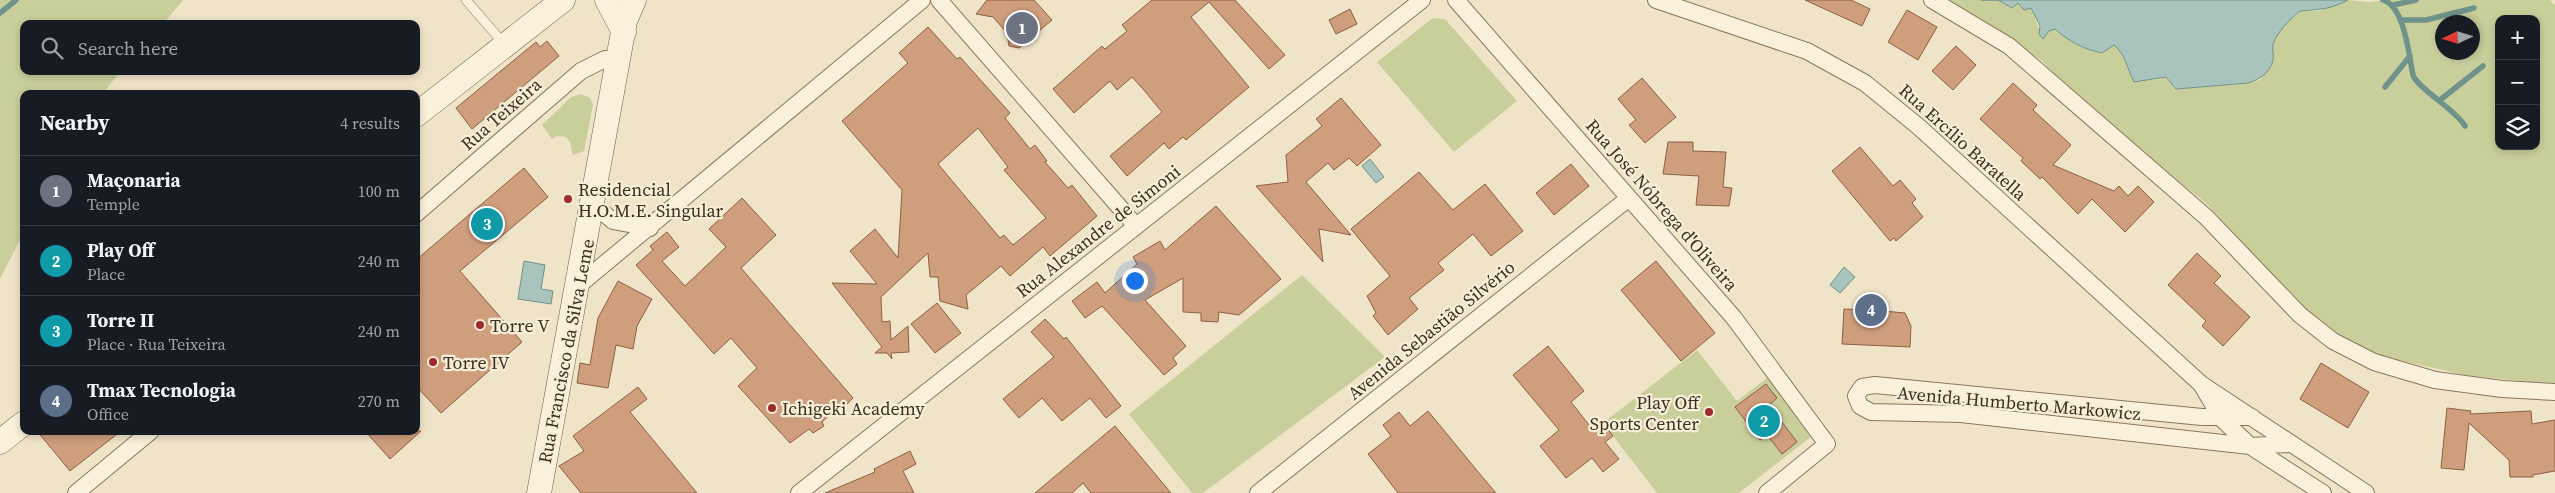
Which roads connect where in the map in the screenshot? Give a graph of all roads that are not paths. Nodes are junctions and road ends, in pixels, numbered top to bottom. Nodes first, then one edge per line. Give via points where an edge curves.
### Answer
1 (466, 0) edge
2 (607, 0) edge
3 (634, 0) edge
4 (922, 0) edge
5 (939, 0) edge
6 (1422, 0) edge
7 (1456, 0) edge
8 (1656, 0) edge
9 (1932, 0) edge
10 (566, 1) edge
11 (624, 32) junction
12 (506, 46) junction
13 (619, 59) junction
14 (420, 112) edge
15 (1628, 198) junction
16 (593, 204) junction
17 (420, 211) edge
18 (1136, 226) junction
19 (650, 228) junction
20 (578, 285) junction
21 (2201, 384) junction
22 (2555, 392) edge
23 (2252, 417) junction
24 (2221, 418) junction
25 (20, 426) edge
26 (146, 435) edge
27 (0, 442) edge
28 (2289, 444) junction
29 (2250, 446) junction
30 (76, 493) edge
31 (539, 493) edge
32 (799, 493) edge
33 (1258, 493) edge
34 (1767, 493) edge
35 (2323, 493) edge
36 (2366, 493) edge

1 - 12 lane
2 - 11 street
3 - 11 street, Rua Francisco da Silva Leme
4 - 19 street
5 - 18 street
6 - 18 street, Rua Alexandre de Simoni
7 - 15 street, Rua José Nóbrega d'Oliveira
8 - 21 street, Rua Ercílio Baratella via 1807,51 1865,83 1919,127
9 - 22 street via 2009,46 2206,217 2300,315 2333,341 2374,362 2435,380
10 - 12 street
11 - 13 street, Rua Francisco da Silva Leme
12 - 14 street
13 - 16 street, Rua Francisco da Silva Leme
13 - 17 street, Rua Teixeira via 605,58 581,70
15 - 33 street, Avenida Sebastião Silvério
15 - 34 street, Rua José Nóbrega d'Oliveira via 1734,318 1828,444
16 - 19 street via 613,221
16 - 20 street, Rua Francisco da Silva Leme
18 - 32 street, Rua Alexandre de Simoni
19 - 20 street
20 - 31 street, Rua Francisco da Silva Leme
21 - 23 street
21 - 24 street
23 - 24 street, Avenida Humberto Markowicz
23 - 28 street
24 - 29 street
24 - 29 street, Avenida Humberto Markowicz via 1875,384 1862,387 1856,396 1860,406 1870,412 1961,414
25 - 27 street
26 - 30 street
28 - 29 street, Avenida Humberto Markowicz
28 - 36 street
29 - 35 street

